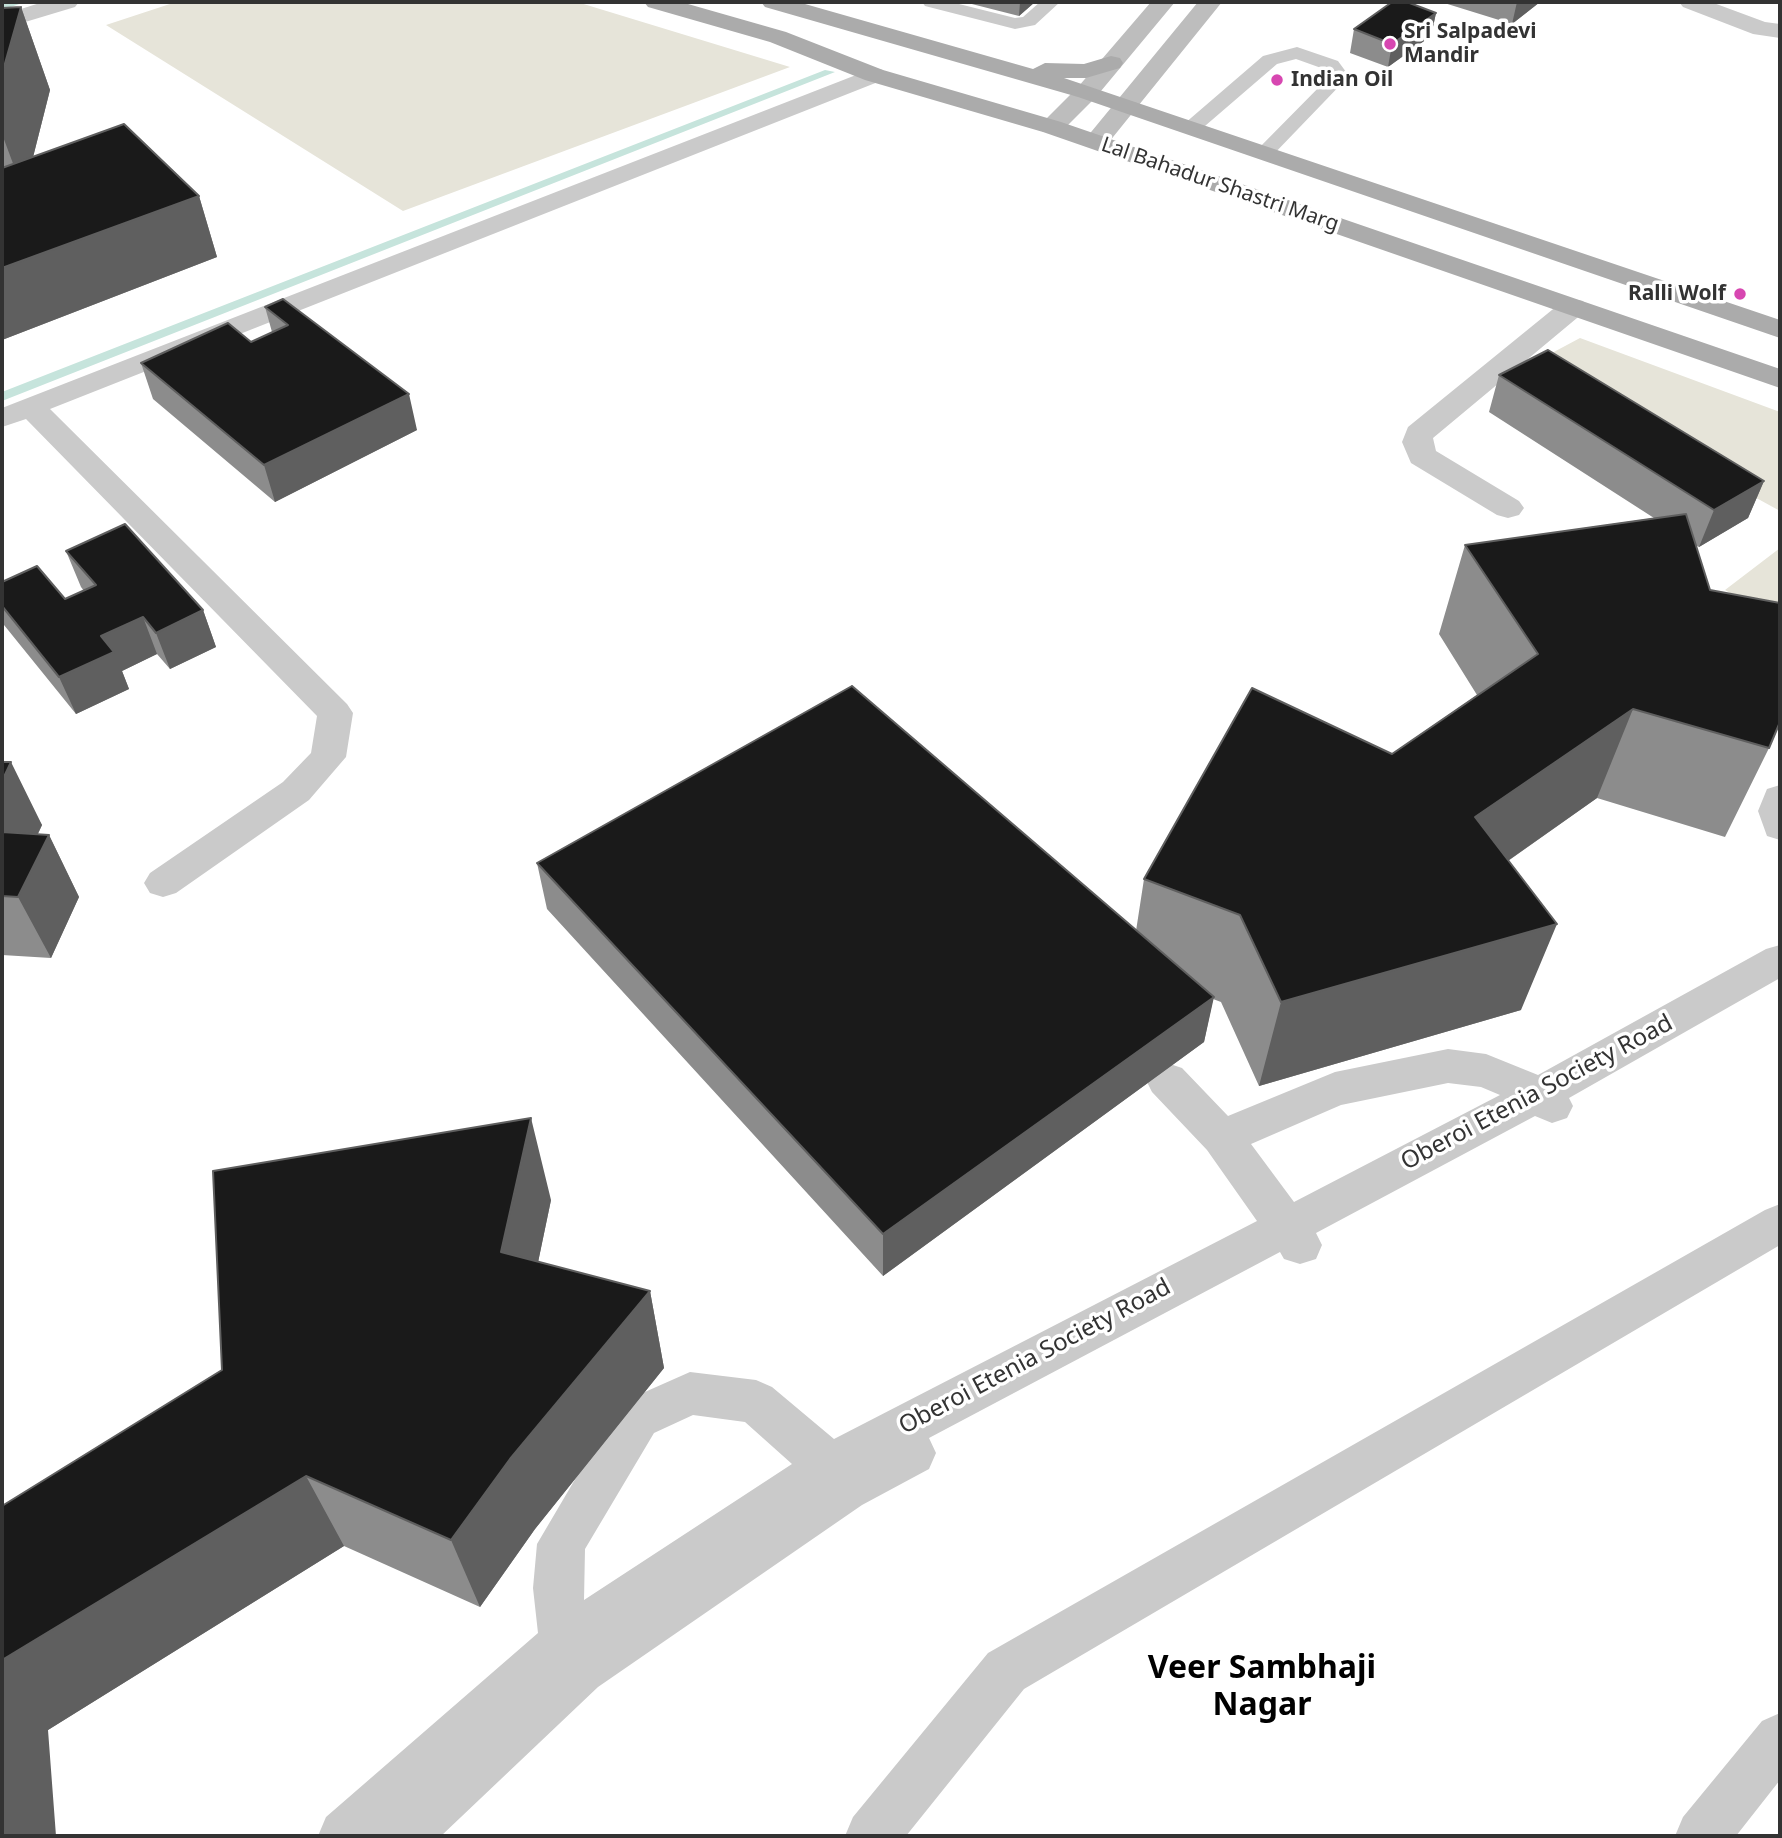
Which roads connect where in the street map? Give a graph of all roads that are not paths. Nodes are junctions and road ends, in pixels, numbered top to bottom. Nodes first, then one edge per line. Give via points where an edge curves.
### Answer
1 (67, 2) edge
2 (656, 2) edge
3 (773, 2) edge
4 (931, 2) edge
5 (1051, 2) edge
6 (1163, 2) edge
7 (1210, 2) edge
8 (1691, 2) edge
9 (2, 22) edge
10 (1780, 31) edge
11 (1111, 63) junction
12 (994, 65) junction
13 (874, 75) junction
14 (1087, 92) junction
15 (1127, 106) junction
16 (1052, 127) junction
17 (1191, 128) junction
18 (1096, 142) junction
19 (1264, 153) junction
20 (1573, 307) junction
21 (1780, 329) edge
22 (1780, 379) edge
23 (16, 412) edge
24 (1508, 508) dead end
25 (1780, 798) edge
26 (1780, 826) edge
27 (163, 883) dead end
28 (1780, 960) edge
29 (1780, 987) edge
30 (1167, 1080) edge
31 (1547, 1102) junction
32 (1222, 1138) junction
33 (1780, 1223) edge
34 (1292, 1235) junction
35 (838, 1477) junction
36 (572, 1656) junction
37 (1780, 1739) edge
38 (345, 1836) edge
39 (402, 1836) edge
40 (872, 1836) edge
41 (1702, 1836) edge

1 - 9 street
2 - 13 main road, Lal Bahadur Shastri Marg via 778,37
3 - 12 main road, Lal Bahadur Shastri Marg
4 - 5 lane via 1015,24 1029,21
6 - 11 street
7 - 15 street
8 - 10 street via 1761,29
11 - 12 main road via 1086,71
11 - 14 street
12 - 14 main road, Lal Bahadur Shastri Marg
13 - 16 main road, Lal Bahadur Shastri Marg
13 - 23 street
14 - 15 main road, Lal Bahadur Shastri Marg
14 - 16 street
15 - 17 main road, Lal Bahadur Shastri Marg
15 - 18 street
16 - 18 main road, Lal Bahadur Shastri Marg
17 - 19 main road, Lal Bahadur Shastri Marg
17 - 19 lane via 1270,60 1297,53 1331,65 1340,76
18 - 20 main road, Lal Bahadur Shastri Marg
19 - 21 main road, Lal Bahadur Shastri Marg
20 - 22 main road, Lal Bahadur Shastri Marg
20 - 24 street via 1419,434 1422,456
23 - 27 street via 335,713 328,757 296,791
25 - 26 street via 1776,811
28 - 31 street, Oberoi Etenia Society Road
29 - 31 street
30 - 32 street
31 - 32 street via 1486,1071 1448,1066 1335,1089
31 - 34 street, Oberoi Etenia Society Road
32 - 34 street
33 - 40 street via 1006,1671
34 - 35 street, Oberoi Etenia Society Road
35 - 36 street, Oberoi Etenia Society Road
35 - 36 street via 755,1402 690,1393 637,1418 561,1544 558,1588
36 - 38 street, Oberoi Etenia Society Road
36 - 39 street
37 - 41 street

